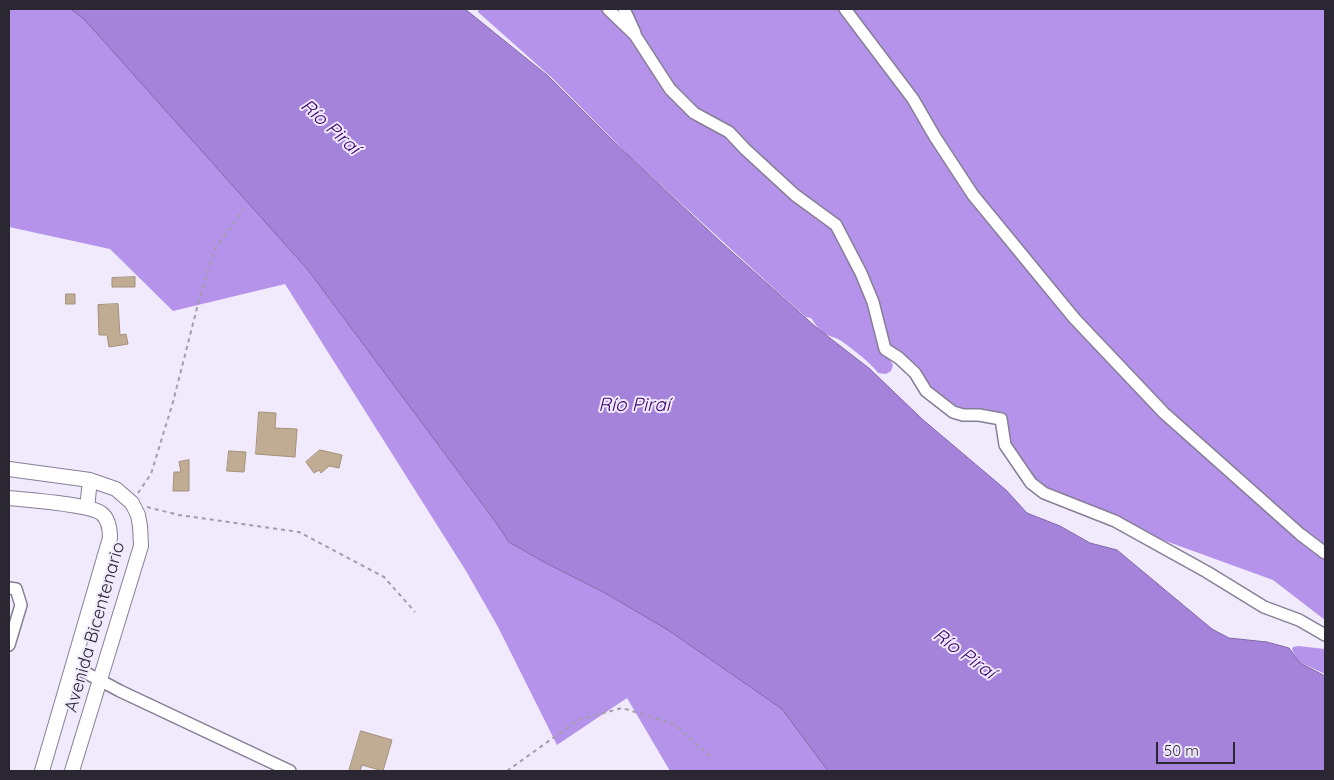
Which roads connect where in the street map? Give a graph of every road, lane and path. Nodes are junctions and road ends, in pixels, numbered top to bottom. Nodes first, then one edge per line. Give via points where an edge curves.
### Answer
1 (608, 9) edge
2 (624, 9) edge
3 (845, 9) edge
4 (635, 34) junction
5 (244, 209) dead end
6 (9, 469) edge
7 (90, 480) junction
8 (9, 498) edge
9 (132, 503) junction
10 (87, 508) junction
11 (1325, 553) edge
12 (9, 588) edge
13 (415, 612) dead end
14 (1325, 635) edge
15 (9, 644) edge
16 (73, 666) junction
17 (99, 681) junction
18 (714, 760) dead end
19 (42, 771) edge
20 (72, 771) edge
21 (290, 771) edge
22 (507, 771) edge

1 - 4 street
2 - 4 street
3 - 11 street via 913,99 973,195 1074,318 1170,418
4 - 14 street via 670,89 694,113 729,132 795,195 836,225 873,302 885,349 915,373 926,391 952,412 1001,419 1005,445 1030,483 1044,493 1115,521 1264,608 1299,620
5 - 9 path via 214,250 151,474
6 - 7 street
7 - 9 street via 116,489
7 - 10 street
8 - 10 street, Avenida Bicentenario
9 - 13 path via 179,515 299,532 384,576
9 - 17 street, Avenida Bicentenario via 138,515 140,546
10 - 16 street, Avenida Bicentenario via 101,513 110,529 110,538
12 - 15 street via 16,589 21,605
16 - 17 street
16 - 19 street, Avenida Bicentenario
17 - 20 street, Avenida Bicentenario
17 - 21 street
18 - 22 path via 674,724 622,708 578,720

